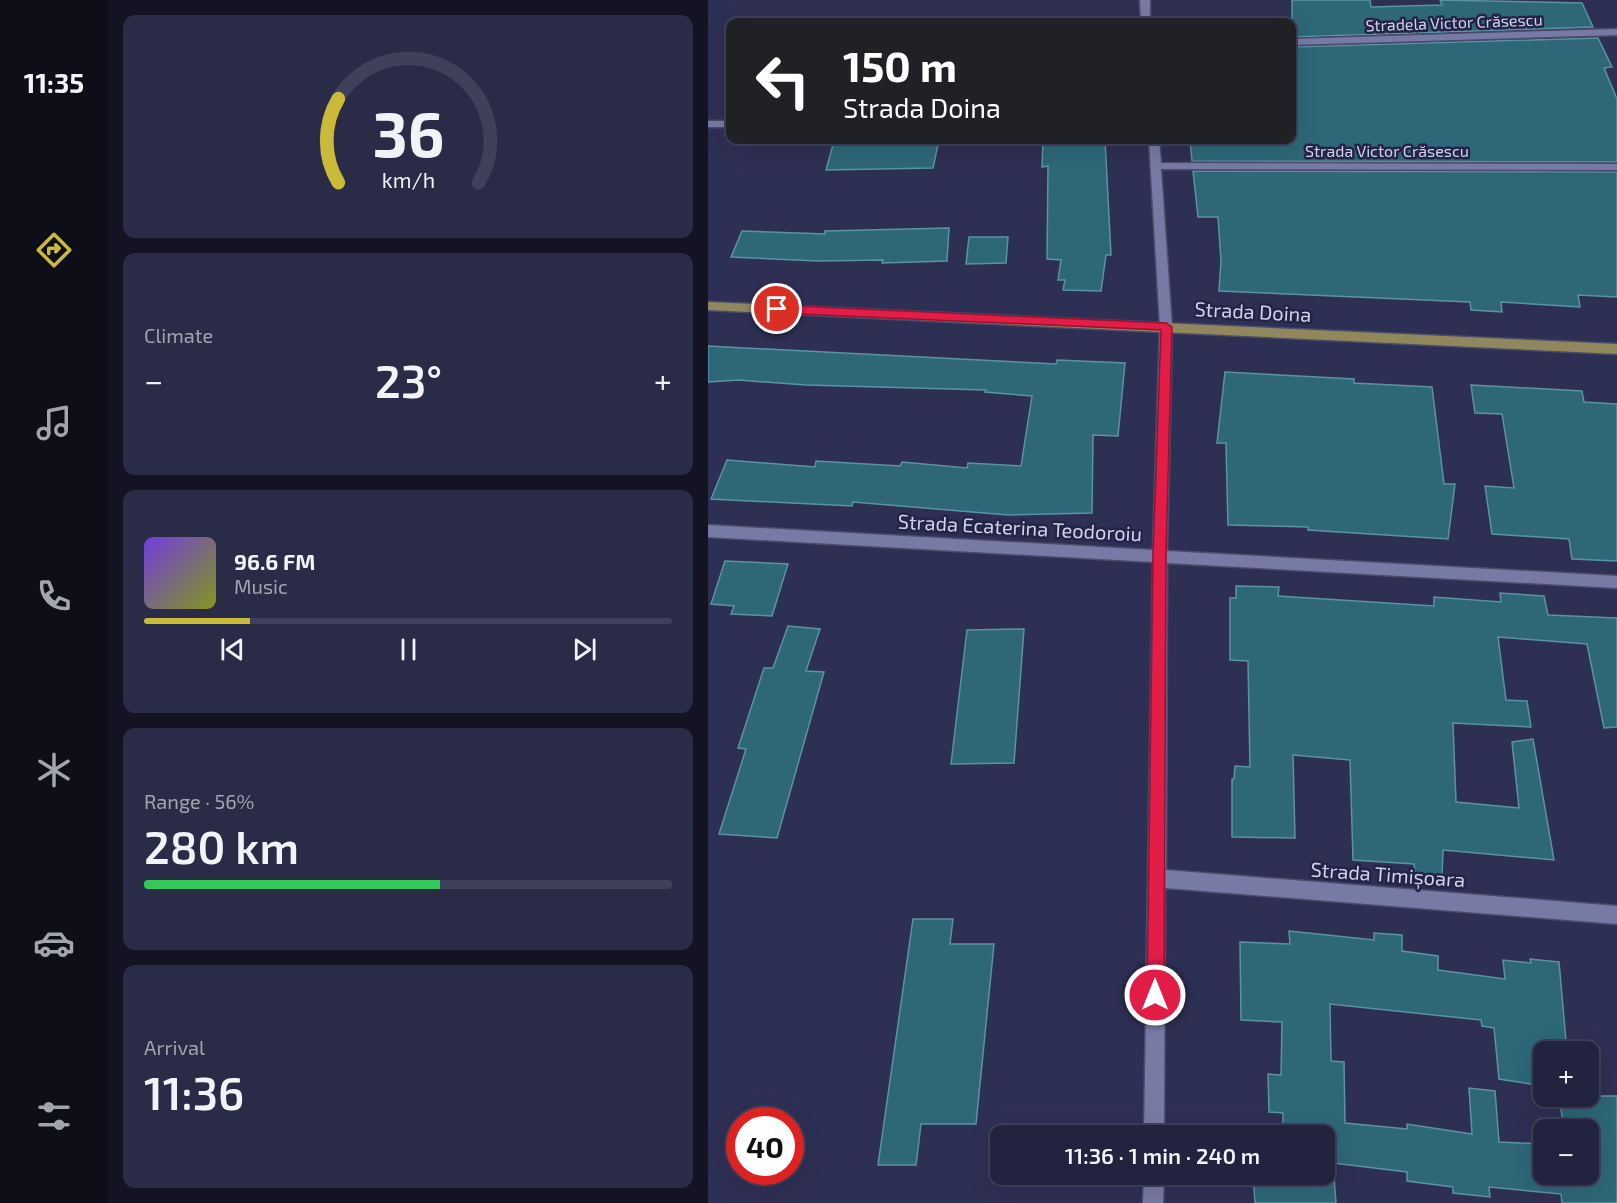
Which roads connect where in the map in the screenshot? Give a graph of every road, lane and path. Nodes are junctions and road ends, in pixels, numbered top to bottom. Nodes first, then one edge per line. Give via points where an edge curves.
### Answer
1 (1145, 0) edge
2 (1146, 18) edge
3 (1617, 32) edge
4 (1296, 42) edge
5 (708, 124) edge
6 (726, 124) edge
7 (1154, 144) edge
8 (1156, 166) junction
9 (1617, 167) edge
10 (708, 306) edge
11 (1166, 327) junction
12 (1617, 349) edge
13 (708, 531) edge
14 (1160, 555) junction
15 (1617, 582) edge
16 (1156, 878) junction
17 (1617, 915) edge
18 (1154, 1125) edge
19 (1154, 1185) edge
20 (1154, 1203) edge

1 - 2 street
3 - 4 street, Stradela Victor Crăsescu
5 - 6 street
7 - 8 street
8 - 9 street, Strada Victor Crăsescu
8 - 11 street
10 - 11 main road, Strada Doina
11 - 12 main road, Strada Doina
11 - 14 street
13 - 14 street, Strada Ecaterina Teodoroiu
14 - 15 street, Strada Ecaterina Teodoroiu
14 - 16 street
16 - 17 street, Strada Timișoara
16 - 18 street
19 - 20 street

